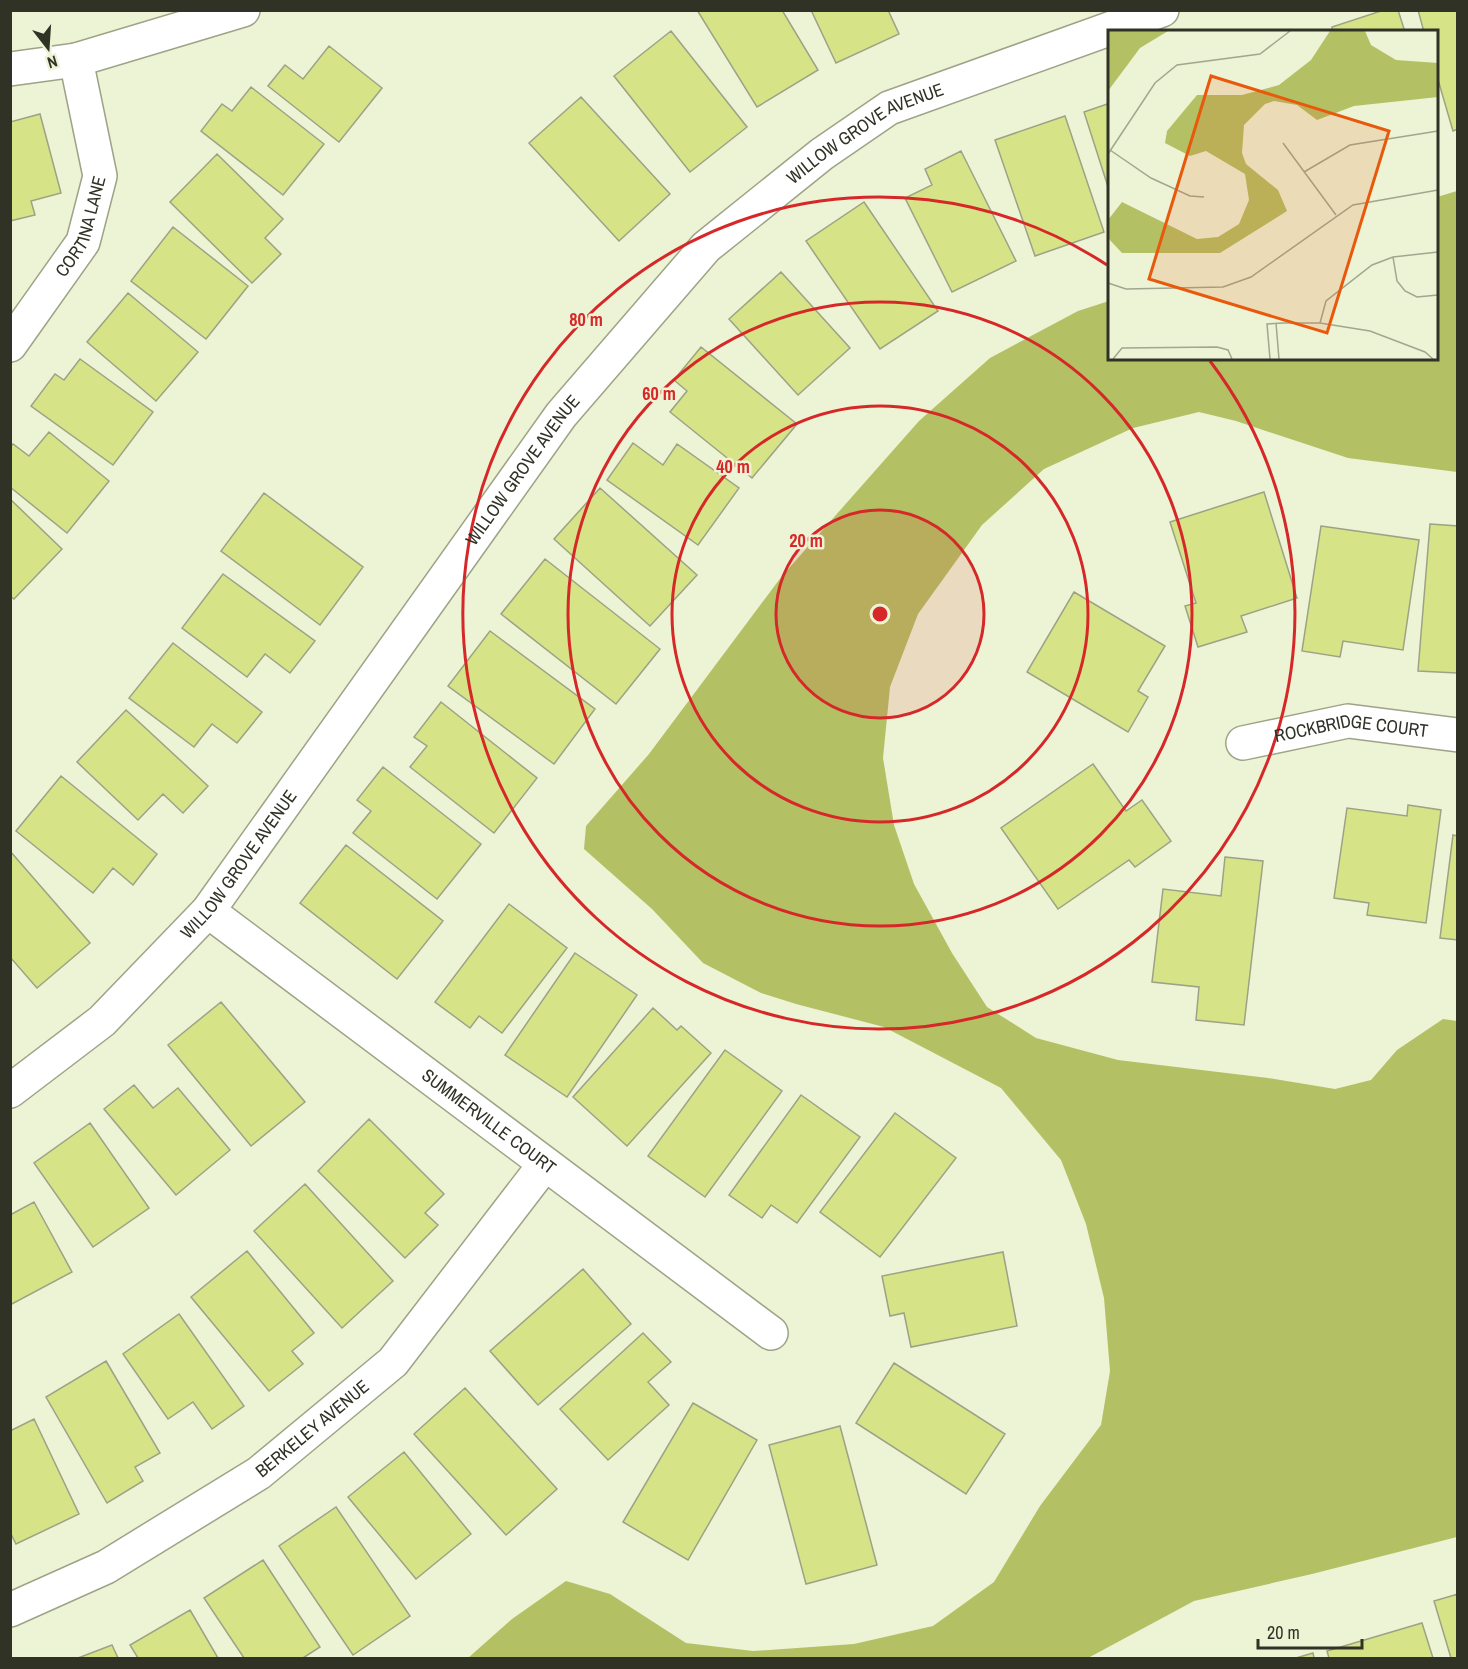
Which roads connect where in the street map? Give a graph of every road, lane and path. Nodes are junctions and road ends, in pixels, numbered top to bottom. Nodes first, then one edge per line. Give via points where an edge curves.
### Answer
1 (243, 10) edge
2 (1162, 10) edge
3 (76, 60) junction
4 (10, 69) edge
5 (10, 345) edge
6 (1458, 735) edge
7 (1243, 743) dead end
8 (208, 911) junction
9 (10, 1091) edge
10 (544, 1164) junction
11 (771, 1333) dead end
12 (10, 1610) edge

1 - 3 street
2 - 8 street, WILLOW GROVE AVENUE via 889,108 822,154 706,247 561,415
3 - 4 street
3 - 5 street, CORTINA LANE via 100,176 83,242
6 - 7 street, ROCKBRIDGE COURT via 1348,721
8 - 9 street, WILLOW GROVE AVENUE via 102,1021
8 - 10 street, SUMMERVILLE COURT
10 - 11 street, SUMMERVILLE COURT
10 - 12 street, BERKELEY AVENUE via 393,1362 259,1473 106,1567

